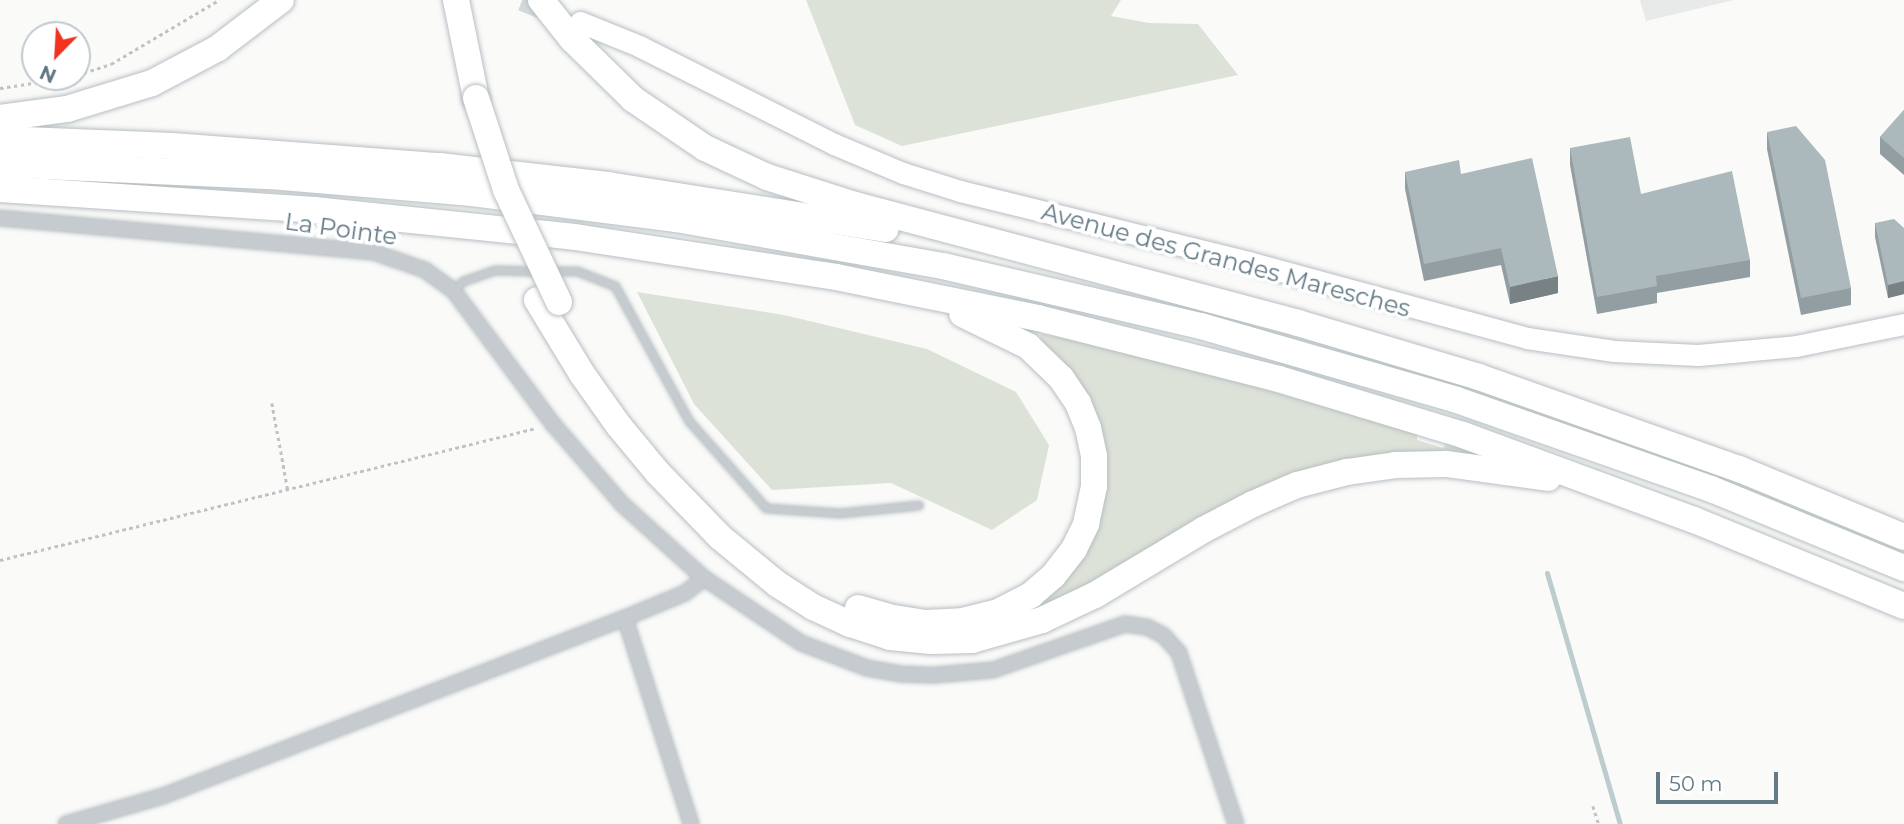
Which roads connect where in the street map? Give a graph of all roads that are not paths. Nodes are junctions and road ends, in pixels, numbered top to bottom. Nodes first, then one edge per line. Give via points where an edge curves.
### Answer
1 (281, 0) edge
2 (438, 0) edge
3 (456, 0) edge
4 (541, 0) tunnel mouth
5 (580, 22) dead end
6 (466, 97) junction
7 (0, 118) edge
8 (0, 139) edge
9 (0, 164) edge
10 (0, 189) edge
11 (0, 218) edge
12 (836, 277) junction
13 (1131, 279) junction
14 (453, 289) junction
15 (548, 301) junction
16 (1904, 324) edge
17 (919, 505) dead end
18 (1694, 520) junction
19 (1904, 537) edge
20 (1904, 568) edge
21 (704, 578) junction
22 (1904, 606) edge
23 (625, 618) junction
24 (66, 824) edge
25 (691, 824) edge
26 (1236, 824) edge

1 - 7 highway via 218,48 152,83 88,104
2 - 6 highway
3 - 6 highway
4 - 13 highway via 580,48 633,99 686,137 736,164 821,195
5 - 16 main road, Avenue des Grandes Maresches via 903,173 1527,338 1614,351 1698,355 1796,346
6 - 15 highway, bridge
8 - 13 highway via 272,152 608,185 868,226
9 - 20 highway via 282,177 485,194 688,221 943,265 1177,320 1457,400 1688,480
10 - 12 highway via 451,223 671,250
11 - 14 street, La Pointe via 373,252 410,263
12 - 15 highway via 950,310 1001,331 1051,366 1077,403 1094,456 1094,486 1086,524 1060,568 1009,608 952,622 894,618 832,597 779,564 724,517 644,430
12 - 18 highway via 1038,318 1290,382 1499,447
13 - 19 highway via 1298,323 1563,405 1739,469
14 - 17 lane via 495,270 577,271 615,286 689,421 766,508 841,513
14 - 21 street, La Pointe via 553,424 622,504
15 - 18 highway via 582,374 619,426 720,537 813,607 890,637 951,642 1030,624 1095,595 1252,503 1320,478 1373,468 1446,464 1525,474
18 - 22 highway
21 - 23 street via 685,593
21 - 26 street, La Pointe via 802,643 834,657 902,674 993,670 1125,624 1156,631 1179,653
23 - 24 street via 163,796
23 - 25 street

